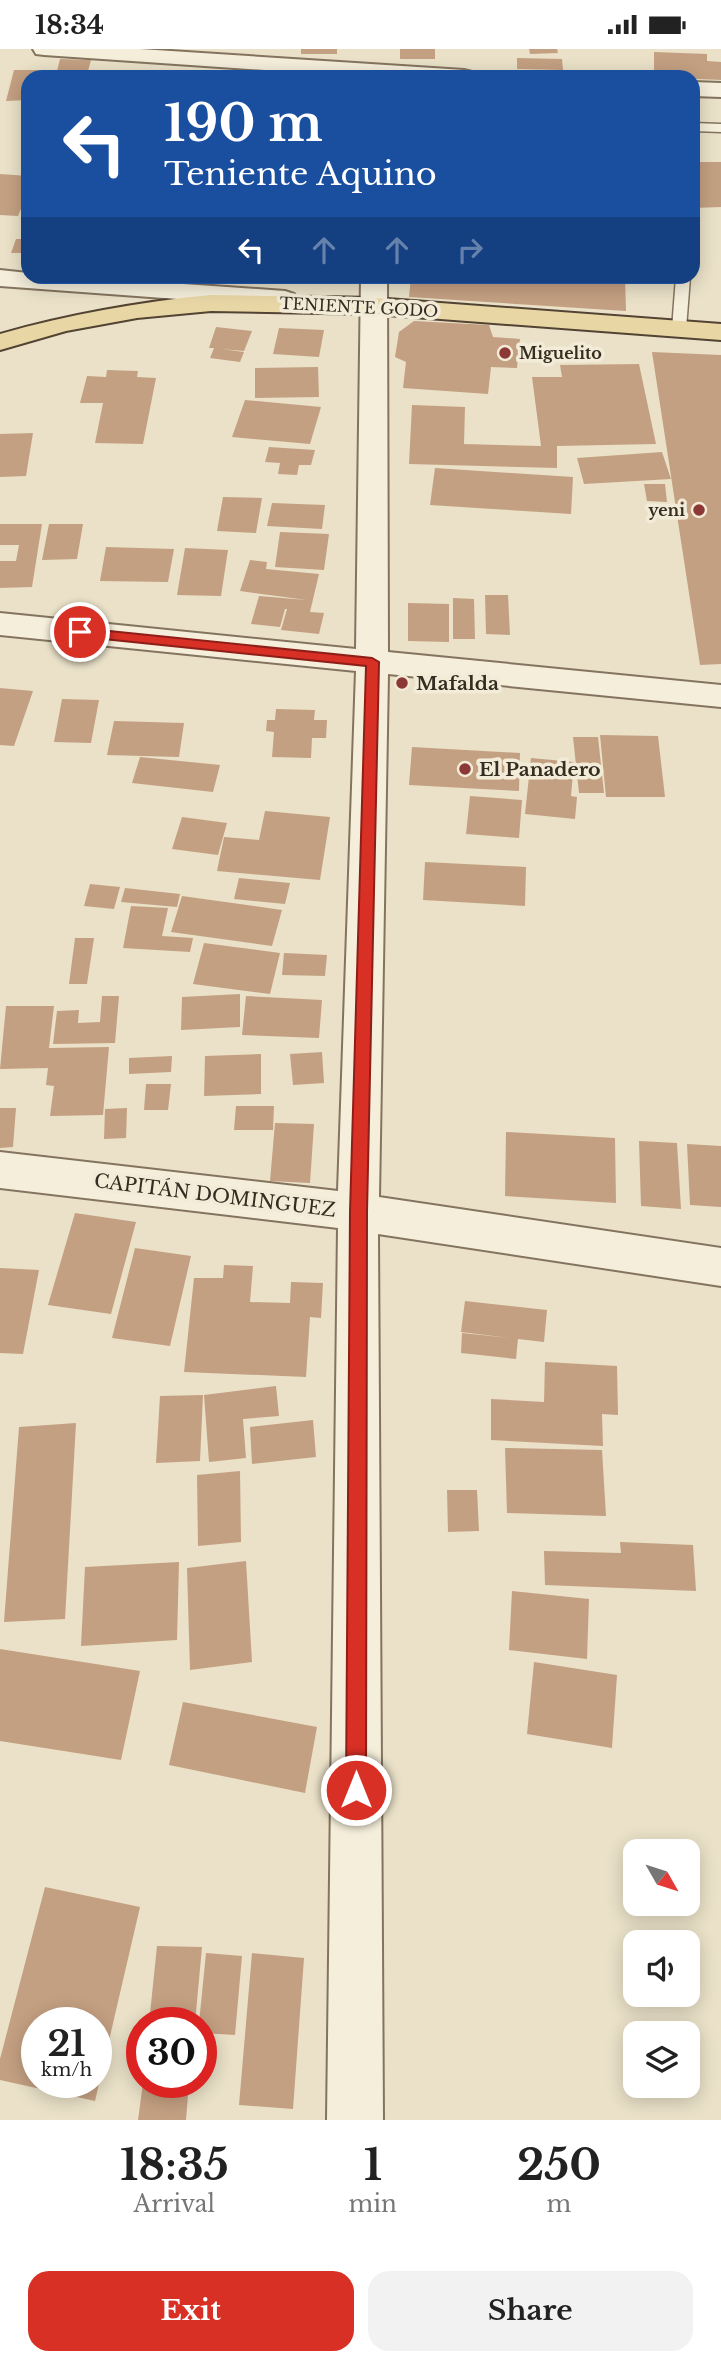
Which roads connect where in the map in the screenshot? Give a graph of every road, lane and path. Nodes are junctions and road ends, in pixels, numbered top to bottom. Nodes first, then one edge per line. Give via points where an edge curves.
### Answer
1 (44, 49) edge
2 (370, 49) edge
3 (306, 70) edge
4 (369, 70) edge
5 (700, 89) edge
6 (721, 90) edge
7 (700, 127) edge
8 (721, 128) edge
9 (0, 278) edge
10 (21, 279) edge
11 (173, 284) edge
12 (682, 284) edge
13 (374, 291) edge
14 (678, 329) junction
15 (721, 332) edge
16 (0, 342) edge
17 (0, 624) edge
18 (372, 662) junction
19 (721, 696) edge
20 (0, 1170) edge
21 (358, 1212) junction
22 (721, 1267) edge
23 (355, 2120) edge

1 - 3 street
2 - 4 street
5 - 6 street
7 - 8 lane
9 - 10 street
11 - 13 street
12 - 14 lane
13 - 14 main road, TENIENTE GODO
13 - 16 main road, TENIENTE GODO via 137,310
13 - 18 street
14 - 15 main road, TENIENTE GODO
17 - 18 street
18 - 19 street
18 - 21 street
20 - 21 street, CAPITÁN DOMINGUEZ
21 - 22 street, CAPITÁN DOMINGUEZ
21 - 23 street

